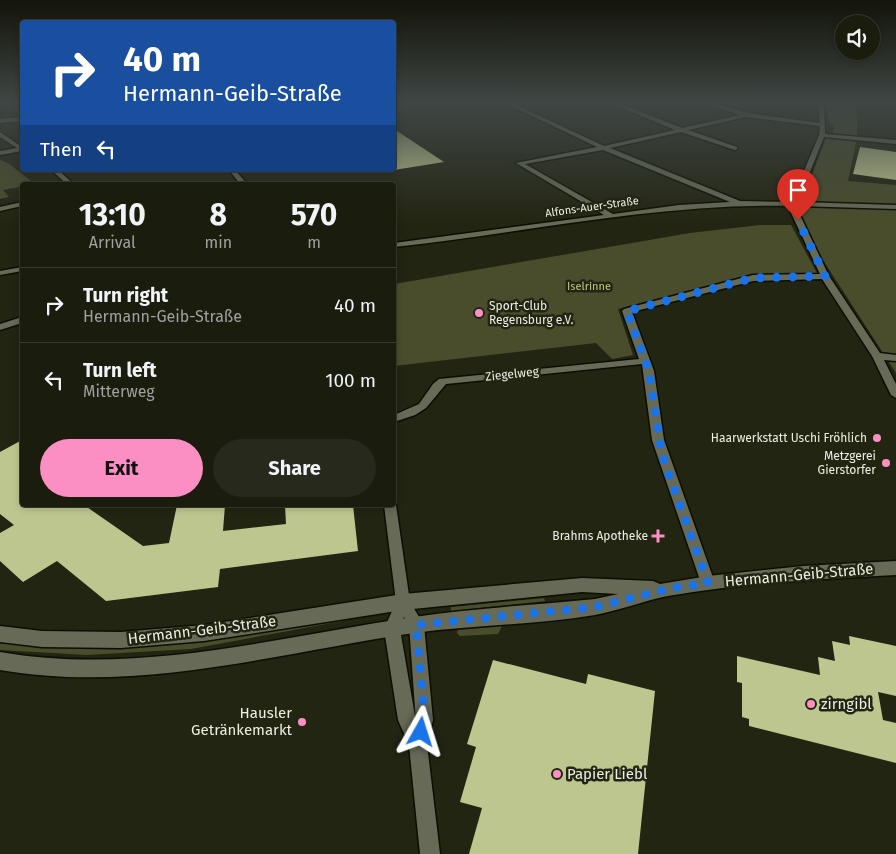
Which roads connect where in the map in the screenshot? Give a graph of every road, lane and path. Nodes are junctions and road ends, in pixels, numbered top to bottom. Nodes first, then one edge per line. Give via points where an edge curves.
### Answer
1 (591, 142) edge
2 (631, 142) edge
3 (717, 142) edge
4 (819, 142) edge
5 (604, 148) junction
6 (735, 148) dead end
7 (20, 149) edge
8 (0, 153) edge
9 (56, 172) edge
10 (234, 172) edge
11 (68, 182) edge
12 (242, 182) edge
13 (738, 203) junction
14 (20, 204) edge
15 (794, 204) junction
16 (896, 207) edge
17 (0, 209) edge
18 (610, 216) junction
19 (396, 245) edge
20 (20, 269) edge
21 (0, 273) edge
22 (825, 276) junction
23 (20, 321) edge
24 (0, 327) edge
25 (877, 356) junction
26 (896, 358) edge
27 (646, 361) junction
28 (896, 395) edge
29 (396, 418) edge
30 (390, 507) edge
31 (896, 568) edge
32 (708, 583) junction
33 (672, 588) junction
34 (403, 602) junction
35 (416, 625) junction
36 (392, 629) junction
37 (0, 634) edge
38 (0, 662) edge
39 (418, 744) junction
40 (430, 854) edge

1 - 5 street
2 - 5 street
3 - 6 street
4 - 15 street
5 - 13 street
5 - 18 street via 519,163
7 - 8 street
9 - 11 street
10 - 12 street
13 - 15 street, Alfons-Auer-Straße
13 - 18 street, Alfons-Auer-Straße
14 - 17 street
15 - 16 street, Alfons-Auer-Straße
15 - 22 street via 798,220
18 - 19 street, Alfons-Auer-Straße
20 - 21 street
22 - 25 street
22 - 27 street via 753,278 627,311
23 - 24 street
25 - 26 street
25 - 28 street
27 - 29 street, Ziegelweg via 443,381 435,385 427,402
27 - 32 street via 660,448
30 - 34 street
31 - 32 street, Hermann-Geib-Straße
32 - 33 street, Hermann-Geib-Straße
33 - 34 street, Hermann-Geib-Straße via 582,585
33 - 35 street, Hermann-Geib-Straße via 595,607
34 - 35 street
34 - 36 street
34 - 37 street, Hermann-Geib-Straße via 204,633 121,640 42,639
35 - 36 street, Hermann-Geib-Straße
35 - 39 street via 425,720
36 - 38 street, Hermann-Geib-Straße via 183,663 113,668
36 - 39 street via 406,720
39 - 40 street

